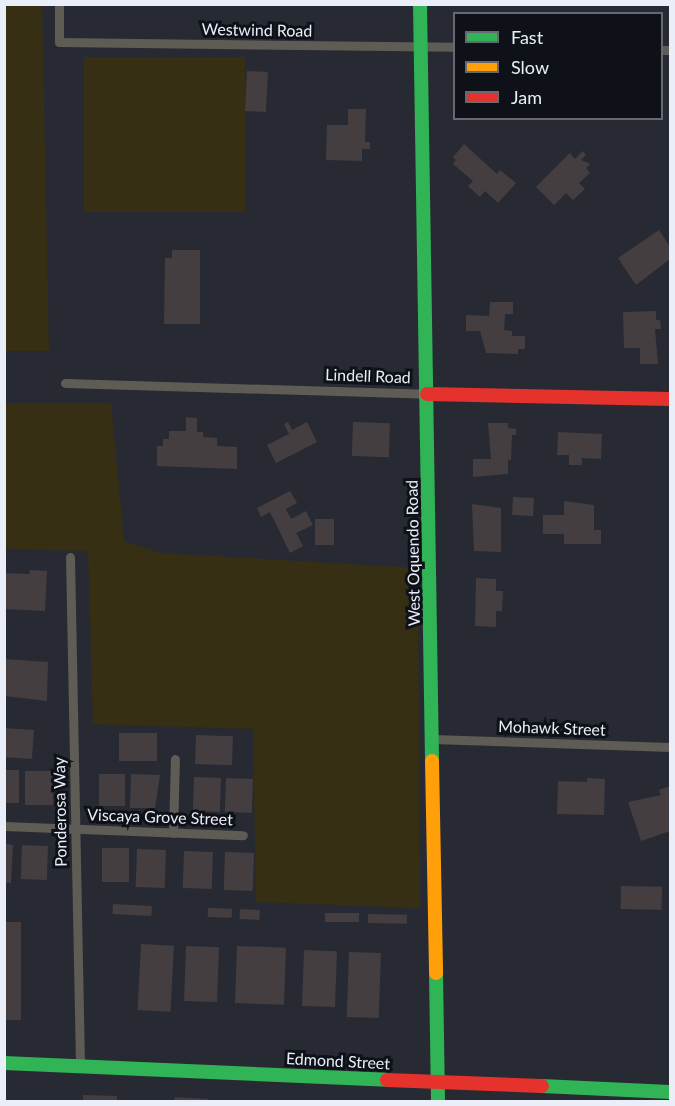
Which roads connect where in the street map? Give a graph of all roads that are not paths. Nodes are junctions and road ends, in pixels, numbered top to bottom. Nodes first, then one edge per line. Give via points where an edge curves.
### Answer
1 (59, 4) edge
2 (420, 4) edge
3 (420, 47) junction
4 (453, 47) edge
5 (64, 383) dead end
6 (427, 394) junction
7 (670, 399) edge
8 (70, 557) dead end
9 (432, 739) junction
10 (670, 747) edge
11 (175, 759) dead end
12 (4, 826) edge
13 (75, 829) junction
14 (173, 832) junction
15 (243, 835) dead end
16 (4, 1063) edge
17 (80, 1066) junction
18 (438, 1083) junction
19 (670, 1092) edge
20 (438, 1101) edge

1 - 3 street, Westwind Road via 59,42
2 - 3 street, West Oquendo Road
3 - 4 street, Westwind Road
3 - 6 street, West Oquendo Road
5 - 6 street, Lindell Road
6 - 7 street, Lindell Road
6 - 9 street, West Oquendo Road
8 - 13 street, Ponderosa Way
9 - 10 street, Mohawk Street
9 - 18 street, West Oquendo Road
11 - 14 street
12 - 13 street, Viscaya Grove Street
13 - 14 street, Viscaya Grove Street
13 - 17 street, Ponderosa Way
14 - 15 street, Viscaya Grove Street
16 - 17 street, Edmond Street
17 - 18 street, Edmond Street
18 - 19 street, Edmond Street
18 - 20 street, West Oquendo Road

